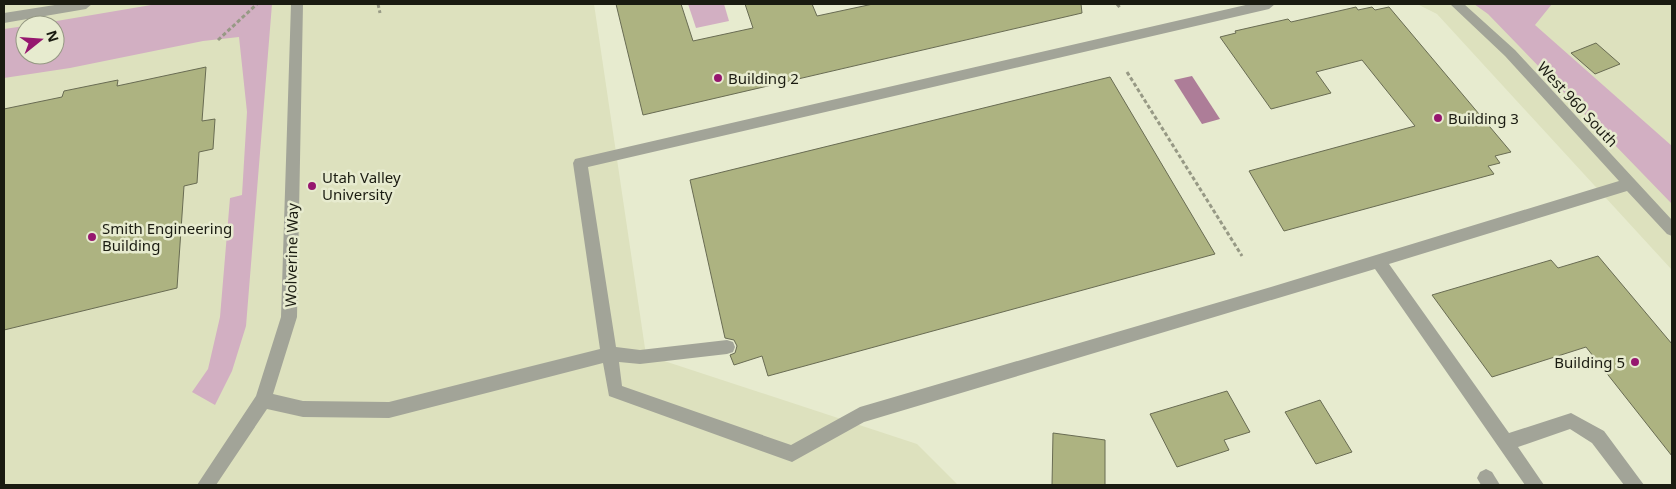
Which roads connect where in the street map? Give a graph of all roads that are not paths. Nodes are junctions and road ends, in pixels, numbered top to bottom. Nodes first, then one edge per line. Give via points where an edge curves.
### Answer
1 (86, 4) edge
2 (297, 4) edge
3 (1269, 4) edge
4 (1456, 4) edge
5 (4, 18) edge
6 (1630, 184) junction
7 (1672, 230) edge
8 (1377, 260) junction
9 (727, 347) dead end
10 (608, 354) junction
11 (263, 400) junction
12 (1505, 443) junction
13 (206, 485) edge
14 (1535, 485) edge
15 (1635, 485) edge

1 - 5 street
2 - 11 street, Wolverine Way via 289,317
3 - 10 street via 580,163
4 - 6 street, West 960 South via 1510,53
6 - 7 street, West 960 South
6 - 8 street
8 - 10 street via 860,415 792,454 615,391
8 - 12 street
9 - 10 street via 640,357
10 - 11 street via 389,410 304,409
11 - 13 street, Wolverine Way
12 - 14 street
12 - 15 street via 1571,421 1598,437

